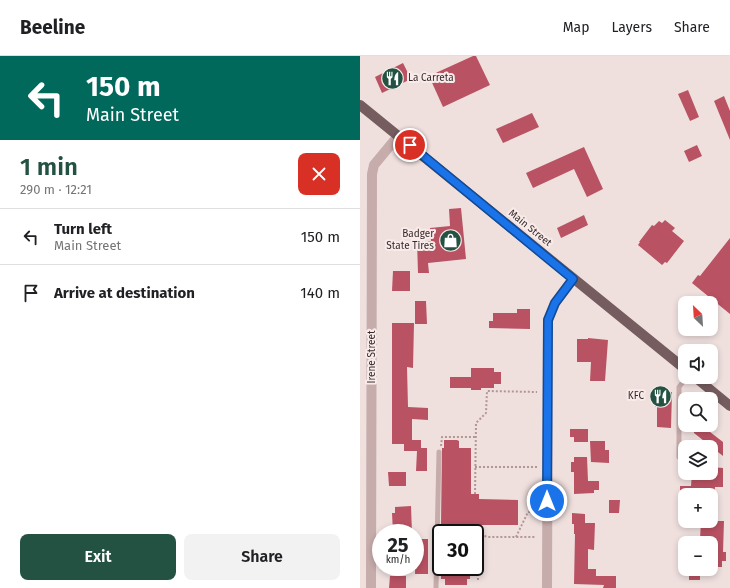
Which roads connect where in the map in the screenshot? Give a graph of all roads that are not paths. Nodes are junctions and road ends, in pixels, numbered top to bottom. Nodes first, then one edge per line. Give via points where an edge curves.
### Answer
1 (360, 105) edge
2 (398, 136) junction
3 (573, 279) junction
4 (678, 363) edge
5 (682, 384) edge
6 (703, 384) edge
7 (730, 406) edge
8 (679, 440) edge
9 (439, 452) road end
10 (371, 588) edge
11 (436, 588) edge
12 (547, 588) edge

1 - 2 main road, Main Street
2 - 3 main road, Main Street
2 - 10 street, Irene Street via 374,165 372,174
3 - 4 main road, Main Street
3 - 12 street via 555,303 548,320
5 - 8 lane via 679,388
6 - 7 main road
9 - 11 lane

